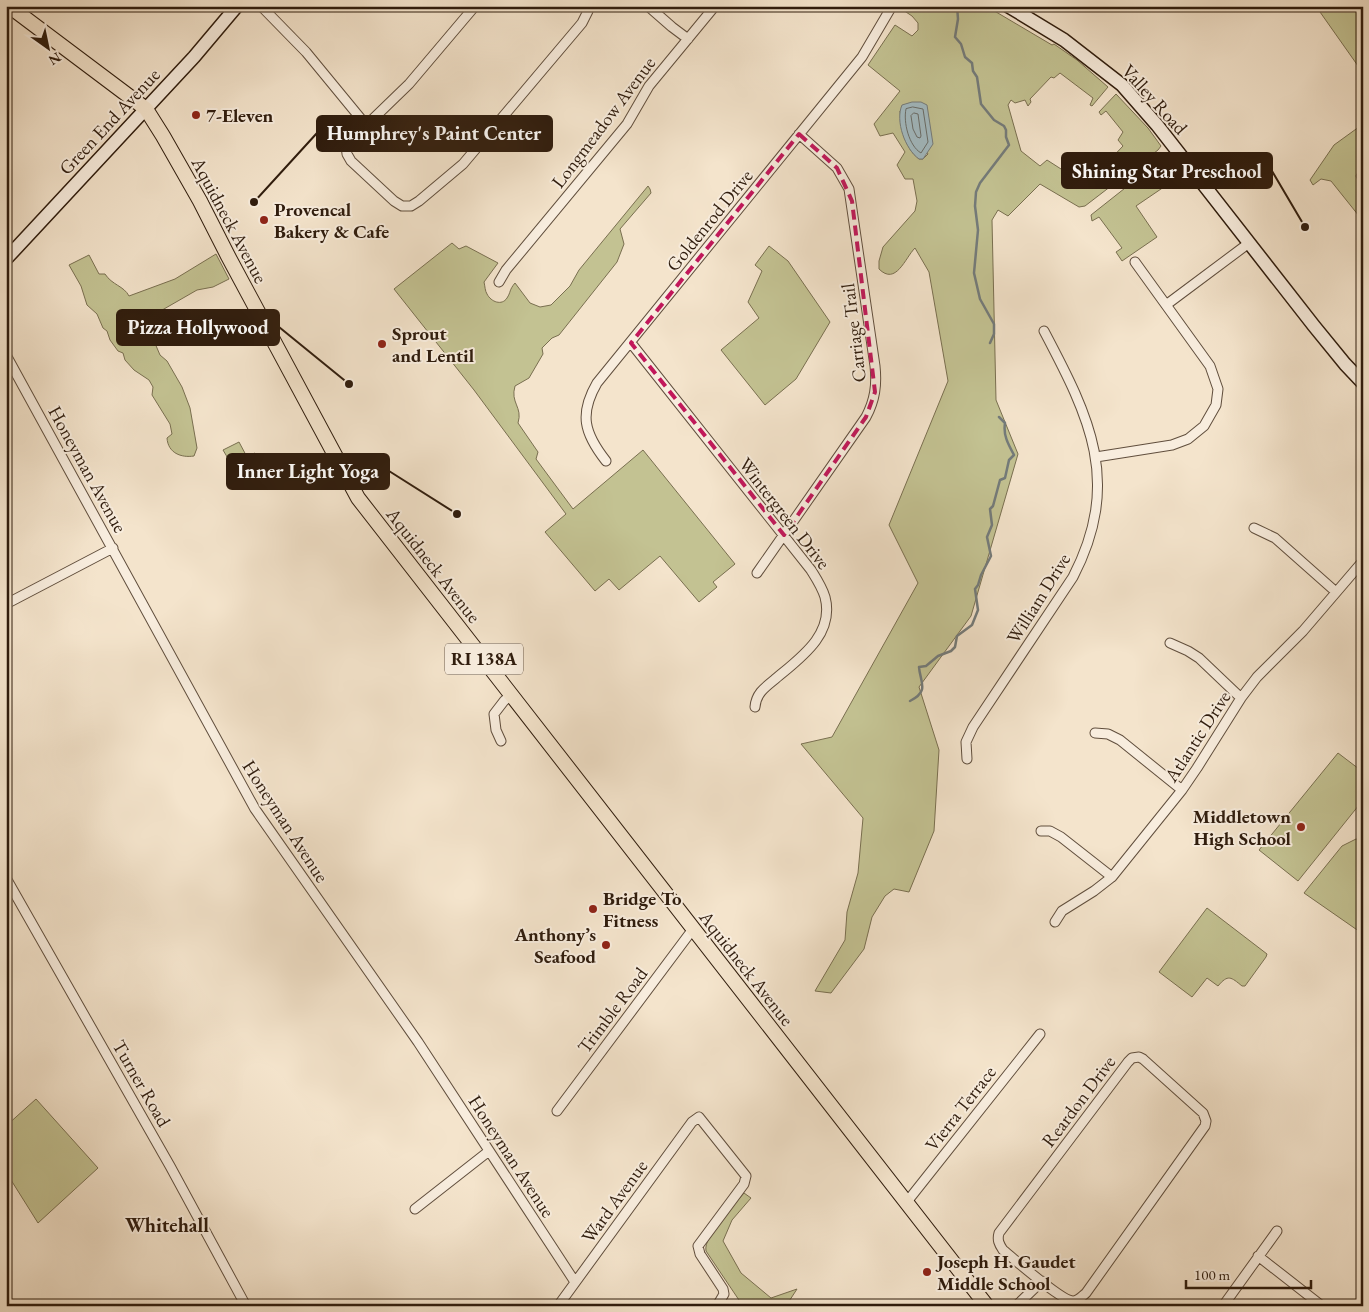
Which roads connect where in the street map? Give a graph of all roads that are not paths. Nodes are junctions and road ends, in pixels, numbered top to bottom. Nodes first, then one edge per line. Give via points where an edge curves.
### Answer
1 (9, 6) edge
2 (237, 6) edge
3 (261, 6) edge
4 (475, 6) edge
5 (587, 6) edge
6 (648, 6) edge
7 (716, 6) edge
8 (892, 6) edge
9 (1008, 6) edge
10 (688, 39) junction
11 (146, 109) junction
12 (366, 125) junction
13 (799, 134) junction
14 (1249, 243) junction
15 (6, 259) edge
16 (1135, 262) dead end
17 (498, 282) dead end
18 (1166, 305) junction
19 (1044, 331) dead end
20 (631, 342) junction
21 (6, 355) edge
22 (1363, 383) edge
23 (1096, 457) junction
24 (606, 461) dead end
25 (1254, 528) dead end
26 (784, 535) junction
27 (113, 548) junction
28 (1363, 562) edge
29 (757, 574) dead end
30 (1336, 592) junction
31 (6, 604) edge
32 (1170, 642) dead end
33 (511, 695) junction
34 (1242, 698) junction
35 (755, 707) dead end
36 (1095, 733) dead end
37 (501, 740) dead end
38 (967, 759) dead end
39 (1182, 790) junction
40 (1041, 831) dead end
41 (1112, 876) junction
42 (6, 878) edge
43 (1055, 922) dead end
44 (693, 929) junction
45 (1040, 1034) dead end
46 (557, 1111) dead end
47 (489, 1150) junction
48 (906, 1203) junction
49 (415, 1209) dead end
50 (1277, 1231) dead end
51 (1258, 1256) junction
52 (1042, 1281) junction
53 (575, 1282) junction
54 (246, 1306) edge
55 (558, 1306) edge
56 (717, 1306) edge
57 (987, 1306) edge
58 (1016, 1306) edge
59 (1223, 1306) edge
60 (1322, 1306) edge

1 - 11 main road, Aquidneck Avenue / RI 138A
2 - 11 main road, Green End Avenue
3 - 12 street via 306,52
4 - 12 street via 409,84
5 - 12 street via 582,23 482,143 463,164 411,206 402,206 378,187 347,154 346,145
6 - 10 street
7 - 10 street, Longmeadow Avenue
8 - 13 street, Goldenrod Drive via 862,57
9 - 14 main road, Valley Road via 1064,40 1122,85 1157,124
10 - 17 street, Longmeadow Avenue via 645,92 627,124
11 - 15 main road, Green End Avenue
11 - 33 main road, Aquidneck Avenue / RI 138A via 200,201 358,498
13 - 20 street, Goldenrod Drive
13 - 26 street, Carriage Trail via 837,168 848,189 876,379 872,405 866,417
14 - 18 street
14 - 22 main road, Valley Road
16 - 18 street
18 - 23 street via 1214,374 1218,389 1213,413 1196,434 1180,442
19 - 23 street, William Drive via 1070,384
20 - 24 street, Goldenrod Drive via 597,383 588,401 588,434
20 - 26 street, Wintergreen Drive
21 - 27 street, Honeyman Avenue
23 - 38 street, William Drive via 1098,499 1094,525 1083,558 1062,595 973,727 966,742
25 - 30 street via 1275,538
26 - 29 street, Carriage Trail
26 - 35 street, Wintergreen Drive via 820,584 825,597 824,625 813,645 758,695
27 - 31 street
27 - 47 street, Honeyman Avenue via 255,809 418,1042
28 - 30 street, Atlantic Drive
30 - 34 street, Atlantic Drive via 1257,677
32 - 34 street via 1199,658
33 - 37 street via 494,714
33 - 44 main road, Aquidneck Avenue / RI 138A
34 - 39 street, Atlantic Drive
36 - 39 street via 1108,734 1120,740
39 - 41 street, Atlantic Drive
40 - 41 street via 1050,831 1061,837
41 - 43 street, Atlantic Drive via 1066,907
42 - 54 street, Turner Road
44 - 46 street, Trimble Road
44 - 48 main road, Aquidneck Avenue / RI 138A
45 - 48 street, Vierra Terrace
47 - 49 street
47 - 53 street, Honeyman Avenue
48 - 57 main road, Aquidneck Avenue / RI 138A
50 - 51 street
51 - 59 street
51 - 60 street
52 - 52 street, Reardon Drive via 1067,1299 1080,1299 1205,1126 1203,1113 1139,1057 1128,1062 999,1233 999,1244 1003,1250
52 - 58 street
53 - 55 street, Ward Avenue
53 - 56 street, Ward Avenue via 692,1122 699,1117 746,1176 744,1184 698,1246 723,1290

